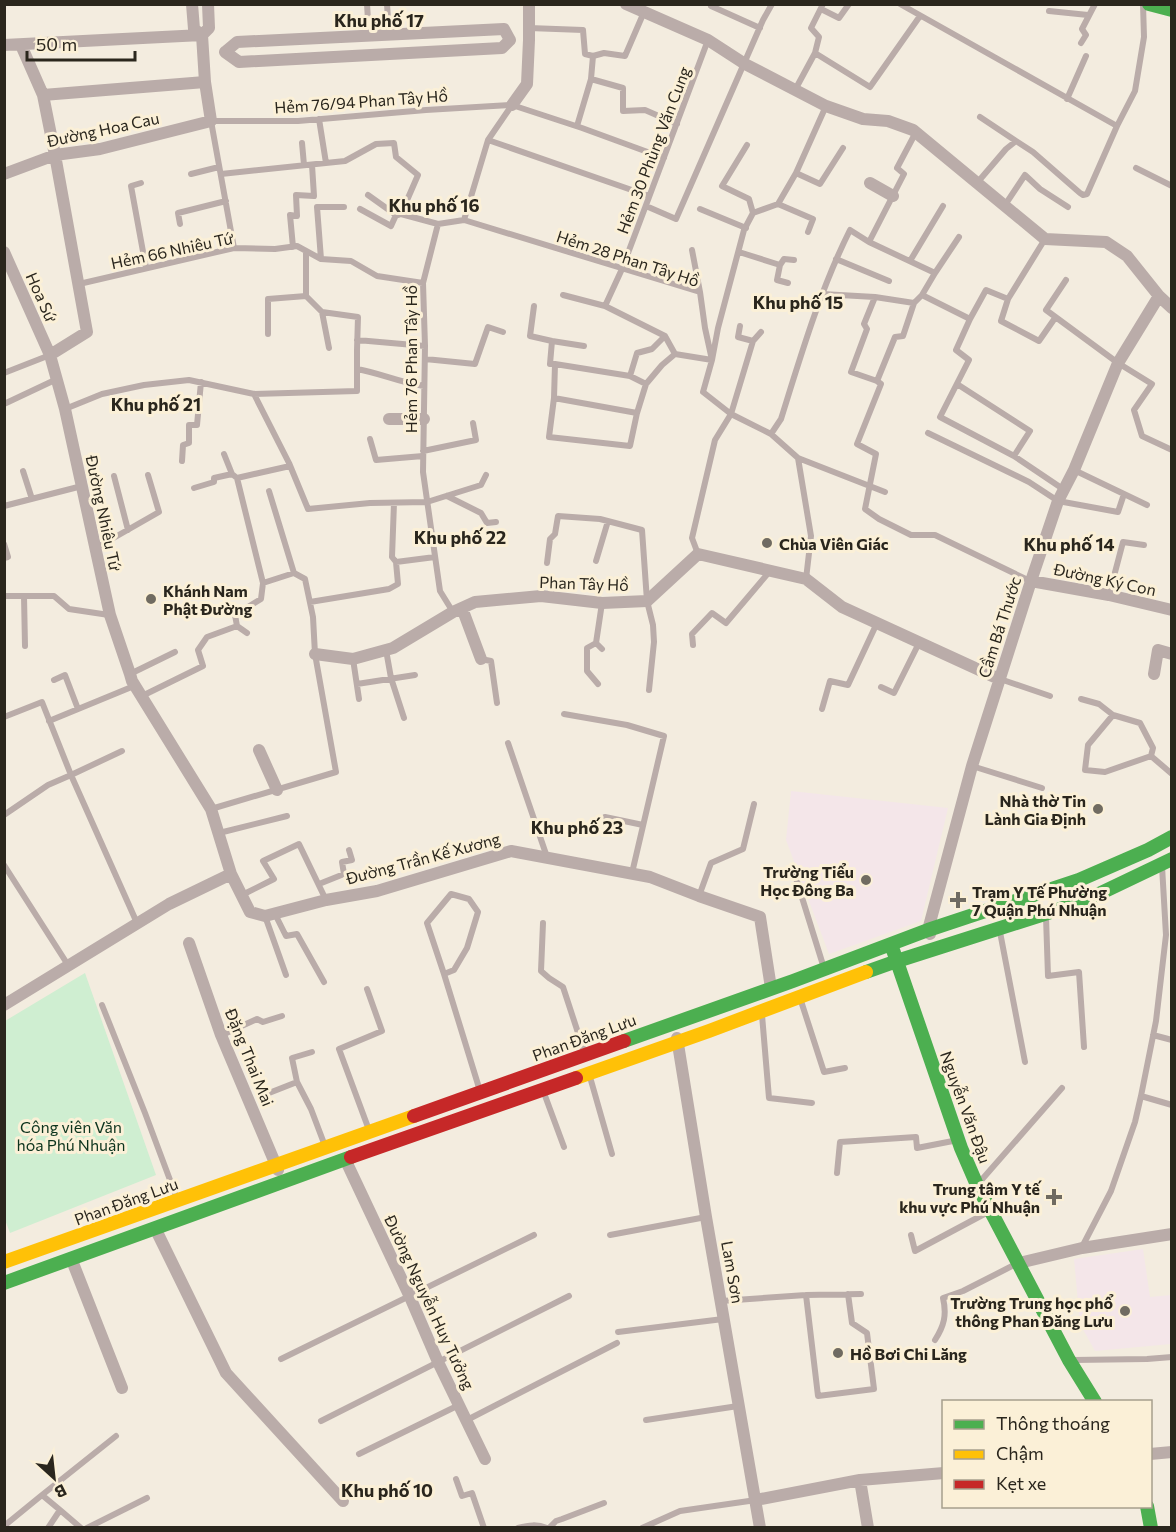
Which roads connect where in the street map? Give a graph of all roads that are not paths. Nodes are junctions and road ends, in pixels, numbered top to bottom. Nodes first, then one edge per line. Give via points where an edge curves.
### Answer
1 (192, 4) edge
2 (208, 4) edge
3 (367, 4) edge
4 (387, 4) edge
5 (529, 4) edge
6 (626, 4) edge
7 (772, 4) edge
8 (849, 4) edge
9 (900, 4) edge
10 (1095, 4) edge
11 (1143, 4) edge
12 (1149, 4) edge
13 (711, 6) dead end
14 (822, 7) edge
15 (1172, 10) edge
16 (649, 11) edge
17 (1049, 11) dead end
18 (1088, 15) junction
19 (920, 16) junction
20 (760, 28) junction
21 (384, 32) junction
22 (454, 32) junction
23 (529, 34) junction
24 (202, 35) junction
25 (348, 36) junction
26 (295, 39) junction
27 (510, 40) junction
28 (708, 40) junction
29 (1081, 43) dead end
30 (4, 45) edge
31 (21, 45) junction
32 (454, 50) junction
33 (225, 52) junction
34 (203, 53) junction
35 (815, 53) junction
36 (393, 54) junction
37 (350, 56) junction
38 (1086, 56) dead end
39 (593, 57) junction
40 (296, 59) junction
41 (745, 64) junction
42 (591, 79) junction
43 (205, 82) junction
44 (794, 90) junction
45 (43, 95) junction
46 (1067, 99) junction
47 (512, 105) junction
48 (826, 106) junction
49 (980, 117) dead end
50 (319, 119) junction
51 (211, 121) junction
52 (677, 124) junction
53 (577, 126) junction
54 (1117, 126) junction
55 (915, 132) junction
56 (488, 140) junction
57 (1016, 141) junction
58 (302, 143) dead end
59 (747, 145) dead end
60 (843, 148) dead end
61 (55, 155) junction
62 (664, 158) junction
63 (326, 163) junction
64 (304, 165) junction
65 (312, 165) junction
66 (1136, 168) dead end
67 (220, 170) junction
68 (796, 173) junction
69 (4, 174) edge
70 (190, 174) dead end
71 (141, 183) dead end
72 (870, 183) dead end
73 (977, 183) junction
74 (1172, 186) edge
75 (368, 195) dead end
76 (649, 196) junction
77 (893, 196) junction
78 (226, 201) junction
79 (778, 204) junction
80 (646, 206) junction
81 (943, 206) dead end
82 (1004, 206) junction
83 (344, 207) dead end
84 (1068, 207) dead end
85 (360, 209) dead end
86 (700, 209) dead end
87 (753, 213) junction
88 (398, 215) junction
89 (464, 220) junction
90 (180, 224) dead end
91 (438, 224) junction
92 (746, 228) junction
93 (808, 232) dead end
94 (959, 237) dead end
95 (1045, 239) junction
96 (869, 242) junction
97 (293, 247) junction
98 (234, 248) junction
99 (692, 250) dead end
100 (306, 251) junction
101 (4, 252) edge
102 (739, 252) junction
103 (321, 259) junction
104 (794, 260) dead end
105 (836, 260) junction
106 (910, 261) junction
107 (780, 265) junction
108 (146, 268) junction
109 (622, 269) junction
110 (935, 273) junction
111 (1066, 280) dead end
112 (889, 281) dead end
113 (423, 283) junction
114 (788, 283) dead end
115 (79, 284) junction
116 (700, 292) junction
117 (822, 294) junction
118 (563, 295) dead end
119 (922, 295) junction
120 (306, 296) junction
121 (1159, 296) junction
122 (875, 297) junction
123 (1008, 299) junction
124 (914, 303) junction
125 (534, 306) dead end
126 (604, 306) junction
127 (1172, 308) edge
128 (322, 312) junction
129 (1055, 318) junction
130 (970, 319) junction
131 (740, 326) dead end
132 (503, 332) dead end
133 (761, 332) dead end
134 (268, 334) dead end
135 (665, 336) junction
136 (357, 340) junction
137 (552, 341) junction
138 (753, 341) junction
139 (425, 346) junction
140 (584, 346) dead end
141 (329, 348) dead end
142 (675, 354) junction
143 (50, 355) junction
144 (425, 359) junction
145 (712, 360) junction
146 (1118, 363) junction
147 (555, 364) junction
148 (357, 369) junction
149 (4, 374) edge
150 (630, 376) junction
151 (57, 379) junction
152 (877, 381) junction
153 (201, 382) junction
154 (646, 384) junction
155 (957, 384) junction
156 (424, 386) junction
157 (254, 394) junction
158 (554, 398) junction
159 (4, 404) edge
160 (65, 409) junction
161 (637, 413) junction
162 (731, 414) junction
163 (389, 419) dead end
164 (424, 419) junction
165 (473, 423) dead end
166 (928, 433) dead end
167 (771, 434) junction
168 (370, 439) dead end
169 (1172, 450) edge
170 (423, 453) junction
171 (224, 454) dead end
172 (1014, 456) junction
173 (798, 458) junction
174 (182, 460) dead end
175 (290, 466) junction
176 (1074, 470) junction
177 (23, 471) dead end
178 (148, 475) dead end
179 (486, 475) dead end
180 (114, 476) dead end
181 (235, 476) junction
182 (82, 486) junction
183 (870, 486) junction
184 (194, 488) dead end
185 (269, 491) dead end
186 (885, 492) dead end
187 (1124, 494) junction
188 (1061, 495) junction
189 (447, 496) junction
190 (32, 499) junction
191 (427, 502) junction
192 (394, 503) junction
193 (1147, 505) dead end
194 (4, 506) edge
195 (608, 521) junction
196 (496, 522) dead end
197 (128, 530) junction
198 (4, 543) edge
199 (1144, 545) dead end
200 (95, 549) junction
201 (698, 554) junction
202 (435, 557) junction
203 (4, 558) edge
204 (596, 561) dead end
205 (396, 562) junction
206 (547, 563) dead end
207 (771, 571) junction
208 (294, 573) junction
209 (806, 579) junction
210 (1031, 581) junction
211 (263, 583) junction
212 (1110, 595) junction
213 (4, 596) edge
214 (24, 596) junction
215 (647, 601) junction
216 (310, 602) junction
217 (602, 603) junction
218 (458, 610) junction
219 (1172, 610) edge
220 (110, 615) junction
221 (877, 623) junction
222 (237, 626) junction
223 (247, 633) dead end
224 (596, 643) junction
225 (919, 643) junction
226 (693, 645) dead end
227 (25, 646) dead end
228 (602, 649) dead end
229 (386, 650) junction
230 (175, 652) dead end
231 (315, 654) junction
232 (1172, 654) edge
233 (353, 659) junction
234 (481, 659) joint
235 (1154, 674) dead end
236 (415, 675) dead end
237 (391, 678) junction
238 (999, 679) junction
239 (54, 680) dead end
240 (132, 680) junction
241 (357, 684) junction
242 (598, 684) dead end
243 (881, 687) dead end
244 (649, 690) dead end
245 (1050, 696) dead end
246 (142, 697) junction
247 (359, 699) dead end
248 (1082, 699) dead end
249 (497, 703) dead end
250 (78, 709) junction
251 (822, 709) dead end
252 (564, 714) dead end
253 (1113, 715) junction
254 (4, 717) edge
255 (404, 718) dead end
256 (49, 721) junction
257 (508, 743) dead end
258 (259, 750) dead end
259 (122, 751) dead end
260 (1151, 756) junction
261 (972, 766) junction
262 (71, 774) junction
263 (1172, 774) edge
264 (1042, 788) dead end
265 (277, 790) junction
266 (754, 804) dead end
267 (211, 809) junction
268 (4, 815) edge
269 (286, 816) dead end
270 (605, 817) dead end
271 (643, 825) junction
272 (219, 833) junction
273 (1172, 837) edge
274 (349, 850) dead end
275 (547, 858) junction
276 (1166, 862) edge
277 (4, 865) edge
278 (632, 873) junction
279 (231, 874) junction
280 (795, 875) dead end
281 (319, 884) junction
282 (241, 895) junction
283 (699, 896) junction
284 (326, 900) junction
285 (1046, 913) junction
286 (270, 915) junction
287 (137, 923) junction
288 (543, 923) dead end
289 (999, 928) junction
290 (928, 930) junction
291 (189, 943) dead end
292 (890, 944) junction
293 (936, 949) junction
294 (897, 962) junction
295 (68, 966) junction
296 (824, 969) junction
297 (444, 974) junction
298 (286, 975) dead end
299 (324, 982) dead end
300 (771, 988) junction
301 (367, 989) dead end
302 (800, 997) junction
303 (4, 1005) edge
304 (102, 1005) dead end
305 (762, 1011) junction
306 (282, 1016) dead end
307 (672, 1023) junction
308 (221, 1035) junction
309 (1153, 1035) junction
310 (1172, 1040) edge
311 (678, 1042) junction
312 (1084, 1047) dead end
313 (312, 1052) dead end
314 (585, 1054) junction
315 (1025, 1062) dead end
316 (845, 1068) dead end
317 (589, 1073) junction
318 (297, 1082) junction
319 (1062, 1088) dead end
320 (542, 1090) junction
321 (481, 1091) junction
322 (269, 1093) dead end
323 (1141, 1096) junction
324 (812, 1103) dead end
325 (1172, 1105) edge
326 (369, 1131) junction
327 (959, 1140) junction
328 (325, 1146) junction
329 (564, 1147) dead end
330 (612, 1154) dead end
331 (345, 1160) junction
332 (276, 1164) junction
333 (837, 1173) dead end
334 (283, 1182) junction
335 (977, 1185) junction
336 (177, 1200) junction
337 (991, 1210) junction
338 (706, 1217) junction
339 (155, 1228) junction
340 (534, 1234) dead end
341 (1172, 1234) edge
342 (610, 1235) dead end
343 (911, 1235) dead end
344 (1082, 1248) junction
345 (71, 1258) junction
346 (4, 1263) edge
347 (1019, 1263) junction
348 (7, 1282) edge
349 (848, 1294) junction
350 (861, 1294) dead end
351 (806, 1295) junction
352 (570, 1296) dead end
353 (410, 1297) junction
354 (721, 1301) junction
355 (724, 1319) junction
356 (618, 1332) dead end
357 (934, 1340) dead end
358 (617, 1343) dead end
359 (1172, 1356) edge
360 (281, 1359) dead end
361 (1069, 1360) junction
362 (438, 1362) junction
363 (122, 1388) dead end
364 (1094, 1400) edge
365 (459, 1405) junction
366 (739, 1406) junction
367 (467, 1420) junction
368 (646, 1420) dead end
369 (321, 1421) dead end
370 (116, 1436) dead end
371 (1172, 1452) edge
372 (359, 1454) dead end
373 (1152, 1454) edge
374 (485, 1459) dead end
375 (942, 1473) edge
376 (456, 1479) dead end
377 (860, 1480) junction
378 (42, 1495) junction
379 (147, 1498) dead end
380 (756, 1500) junction
381 (343, 1501) dead end
382 (604, 1503) dead end
383 (1147, 1508) edge
384 (60, 1510) junction
385 (4, 1526) edge
386 (48, 1527) edge
387 (81, 1527) edge
388 (87, 1527) edge
389 (484, 1527) edge
390 (518, 1527) edge
391 (544, 1527) edge
392 (642, 1527) edge
393 (760, 1527) edge
394 (868, 1527) edge
395 (1151, 1527) edge

1 - 24 street via 194,29
2 - 24 street via 210,28
3 - 21 lane via 368,20
4 - 21 lane
5 - 23 street
6 - 16 street
7 - 20 lane
8 - 14 lane via 839,18
9 - 19 lane
10 - 18 lane
11 - 54 lane via 1144,36 1135,90
12 - 15 main road
13 - 20 lane
14 - 35 lane via 811,28 819,37
16 - 28 street
16 - 39 lane via 625,57 604,53
17 - 18 lane
18 - 29 lane
19 - 35 lane via 870,87
19 - 46 lane
20 - 41 lane
21 - 22 street
21 - 25 street
21 - 36 street
22 - 27 street via 504,29
22 - 32 street
23 - 27 street
23 - 39 lane via 583,30 585,54
23 - 47 street via 527,84
24 - 31 street
24 - 34 street
25 - 26 street
25 - 37 street
26 - 33 street via 237,42
26 - 40 street
27 - 32 street via 502,48
28 - 41 street
28 - 52 lane, Hẻm 30 Phùng Văn Cung
30 - 31 street
31 - 45 street
32 - 36 street
33 - 34 street
33 - 40 street via 239,62
34 - 43 street
35 - 44 lane
36 - 37 street
37 - 40 street
38 - 46 lane
39 - 42 lane
41 - 44 street
41 - 80 lane via 676,219
42 - 52 lane via 623,88 623,111 645,110
42 - 53 lane
43 - 45 street
43 - 51 street
44 - 48 street
45 - 61 street
46 - 54 lane
47 - 50 lane, Hẻm 76/94 Phan Tây Hồ
47 - 53 lane
47 - 56 lane
48 - 55 street
48 - 68 lane
49 - 57 lane
50 - 51 lane, Hẻm 76/94 Phan Tây Hồ
50 - 63 lane
51 - 61 street, Đường Hoa Cau via 100,149
51 - 67 lane
52 - 62 lane, Hẻm 30 Phùng Văn Cung
53 - 62 lane
54 - 57 lane via 1087,195
55 - 73 street
55 - 77 lane via 897,168 904,174
56 - 76 lane
56 - 89 lane
57 - 73 lane
58 - 64 lane
59 - 87 lane via 722,186 748,199
60 - 68 lane via 820,184
61 - 69 street, Đường Hoa Cau
61 - 115 street
62 - 76 lane, Hẻm 30 Phùng Văn Cung
63 - 65 lane
63 - 88 lane via 345,161 376,144 394,143 396,157 418,175
64 - 65 lane
64 - 67 lane
65 - 97 lane via 314,196 296,195 297,216 290,215
66 - 74 lane
67 - 70 lane
67 - 78 lane
68 - 79 lane
71 - 108 lane via 131,186
72 - 77 street
73 - 82 street
75 - 88 lane
76 - 80 lane, Hẻm 30 Phùng Văn Cung
77 - 96 lane
78 - 90 lane via 178,213
78 - 98 lane
79 - 87 lane
79 - 93 lane via 813,219
80 - 109 lane, Hẻm 30 Phùng Văn Cung
81 - 106 lane
82 - 84 lane via 1025,175
82 - 95 street
83 - 103 lane via 317,207
85 - 88 lane via 392,226
86 - 92 lane
87 - 92 lane
88 - 91 lane
89 - 91 lane
89 - 109 lane, Hẻm 28 Phan Tây Hồ
91 - 113 lane, Hẻm 76 Phan Tây Hồ
92 - 102 lane
94 - 110 lane
95 - 121 street via 1106,242 1127,256
95 - 123 lane
96 - 105 lane via 850,230
96 - 106 lane
97 - 98 lane, Hẻm 66 Nhiêu Tứ
97 - 100 lane, Hẻm 66 Nhiêu Tứ
98 - 108 lane, Hẻm 66 Nhiêu Tứ
99 - 116 lane
100 - 103 lane, Hẻm 66 Nhiêu Tứ
100 - 120 lane
101 - 143 street, Hoa Sứ
102 - 107 lane
102 - 145 lane
103 - 113 lane via 351,261 377,276
104 - 107 lane via 784,259
105 - 112 lane
105 - 117 lane
106 - 110 lane
107 - 114 lane via 777,280
108 - 115 lane, Hẻm 66 Nhiêu Tứ
109 - 116 lane, Hẻm 28 Phan Tây Hồ
109 - 126 lane, Hẻm 30 Phùng Văn Cung
110 - 119 lane
111 - 129 lane via 1046,310
113 - 139 lane, Hẻm 76 Phan Tây Hồ
115 - 143 street via 87,332
116 - 145 lane, Hẻm 28 Phan Tây Hồ
117 - 122 lane
117 - 167 lane via 781,419
118 - 126 lane
119 - 124 lane
119 - 130 lane
120 - 128 lane
120 - 134 lane via 268,299
121 - 127 street
121 - 146 street, Cầm Bá Thước
122 - 124 lane
122 - 152 lane via 851,372
123 - 129 lane via 1001,321 1039,341
123 - 130 lane via 986,290
124 - 152 lane via 903,336 895,337
125 - 137 lane via 530,336
126 - 135 lane
128 - 136 lane via 358,317
128 - 141 lane
129 - 146 lane
130 - 155 lane via 956,350 969,360
131 - 138 lane via 738,337
132 - 144 lane via 488,327 475,364
133 - 138 lane
135 - 142 lane
135 - 150 lane via 652,349 636,353
136 - 139 lane
136 - 148 lane
137 - 140 lane
137 - 147 lane via 550,364
138 - 162 lane
139 - 144 lane, Hẻm 76 Phan Tây Hồ
142 - 145 lane
142 - 154 lane
143 - 149 lane
143 - 151 street, Đường Nhiêu Tứ
144 - 156 lane, Hẻm 76 Phan Tây Hồ
145 - 162 lane, Hẻm 28 Phan Tây Hồ via 703,392
146 - 169 lane via 1152,384 1134,410 1142,436
146 - 176 street, Cầm Bá Thước
147 - 150 lane
147 - 158 lane
148 - 156 lane
148 - 157 lane via 357,391
150 - 154 lane
151 - 159 lane
151 - 160 street, Đường Nhiêu Tứ
152 - 183 lane via 881,384 857,444 876,454
153 - 157 lane
153 - 160 lane via 144,385 102,393
153 - 174 lane via 197,424 189,425 189,443 183,445
154 - 161 lane
155 - 172 lane via 1030,430
155 - 172 lane via 940,417
156 - 164 lane, Hẻm 76 Phan Tây Hồ
157 - 175 lane
158 - 161 lane
158 - 161 lane via 549,437 630,446
160 - 182 street, Đường Nhiêu Tứ
162 - 167 lane, Hẻm 28 Phan Tây Hồ
162 - 201 lane via 715,440 692,538
163 - 164 street
164 - 170 lane, Hẻm 76 Phan Tây Hồ
165 - 170 lane via 476,440
166 - 188 lane
167 - 173 lane, Hẻm 28 Phan Tây Hồ
168 - 170 lane via 376,460
170 - 191 lane, Hẻm 76 Phan Tây Hồ
171 - 181 lane
172 - 188 lane
173 - 183 lane
173 - 209 lane via 811,536
175 - 181 lane
175 - 192 lane via 308,510
176 - 187 lane
176 - 188 street, Cầm Bá Thước
177 - 190 lane
178 - 197 lane via 159,512
179 - 189 lane via 481,485
180 - 197 lane
181 - 184 lane via 214,478 214,482
181 - 211 lane
182 - 190 lane
182 - 200 street, Đường Nhiêu Tứ
183 - 186 lane
183 - 210 lane via 865,509 879,519 911,535 935,535
185 - 208 lane
187 - 188 lane via 1118,512
187 - 193 lane
188 - 210 street, Cầm Bá Thước
189 - 191 lane
189 - 196 lane via 481,513 487,523
190 - 194 lane
191 - 192 lane
191 - 202 lane, Hẻm 76 Phan Tây Hồ
192 - 205 lane via 392,557
195 - 204 lane
195 - 206 lane via 558,516
195 - 215 lane via 642,530
197 - 200 lane
198 - 203 lane via 9,557
199 - 212 lane via 1123,542
200 - 220 street, Đường Nhiêu Tứ
201 - 207 street
201 - 215 street, Phan Tây Hồ
202 - 205 lane
202 - 218 lane, Hẻm 76 Phan Tây Hồ via 440,591
205 - 216 lane via 398,584 389,589
207 - 209 street
207 - 226 lane via 726,623 712,613 692,634
208 - 211 lane
208 - 216 lane via 305,579
209 - 221 street via 842,607
210 - 212 street, Đường Ký Con
210 - 238 street, Cầm Bá Thước
211 - 222 lane via 261,599 235,615
212 - 219 street, Đường Ký Con
213 - 214 lane
214 - 220 lane via 54,596 69,609
214 - 227 lane
215 - 217 street, Phan Tây Hồ
215 - 244 lane via 654,642
216 - 231 lane
217 - 218 street, Phan Tây Hồ via 541,596 475,602
217 - 224 lane
218 - 229 street, Phan Tây Hồ
218 - 234 street
220 - 240 street, Đường Nhiêu Tứ
221 - 225 street
221 - 251 lane via 848,685 830,681
222 - 223 lane
222 - 246 lane via 207,637 198,650 203,666
224 - 228 lane
224 - 242 lane via 586,648 587,671
225 - 238 street
225 - 243 lane via 894,693
229 - 233 street, Phan Tây Hồ
229 - 237 lane
230 - 240 lane
231 - 233 street, Phan Tây Hồ
231 - 265 lane via 336,772
232 - 235 street via 1158,650
233 - 241 lane
234 - 249 lane via 491,661
236 - 237 lane
237 - 241 lane
237 - 255 lane
238 - 245 lane
238 - 261 street, Cầm Bá Thước
239 - 250 lane via 65,675
240 - 246 street, Đường Nhiêu Tứ
240 - 250 lane
241 - 247 lane
246 - 267 street, Đường Nhiêu Tứ
248 - 253 lane via 1099,704
250 - 256 lane
252 - 271 lane via 664,736
253 - 260 lane via 1140,723 1153,748
253 - 260 lane via 1088,745 1085,770 1105,772
254 - 256 lane via 42,702
256 - 262 lane
257 - 275 lane
258 - 265 street
259 - 262 lane
260 - 263 lane
261 - 264 lane
261 - 290 street, Cầm Bá Thước
262 - 268 lane
262 - 287 lane
265 - 267 lane
266 - 283 lane via 743,849 711,863
267 - 272 street, Đường Nhiêu Tứ
269 - 272 lane
270 - 271 lane
271 - 278 lane
272 - 279 street, Đường Nhiêu Tứ
273 - 290 main road, Phan Đăng Lưu via 1079,880
274 - 281 lane via 352,860 342,862 344,874
275 - 278 street, Đường Trần Kế Xương
275 - 284 street, Đường Trần Kế Xương via 511,851 377,891
276 - 285 main road via 1082,902
276 - 309 lane via 1166,935
277 - 295 lane
278 - 283 street, Đường Trần Kế Xương
279 - 282 street
279 - 287 street
280 - 296 lane
281 - 282 lane via 299,844 263,861 274,879
281 - 284 lane
282 - 286 street via 250,912
283 - 300 street, Đường Trần Kế Xương via 759,917
284 - 286 street, Đường Trần Kế Xương
285 - 289 main road
285 - 312 lane via 1048,976 1079,972
286 - 298 lane
286 - 299 lane via 286,936 297,934
287 - 295 street
288 - 314 lane via 541,971 563,987
289 - 293 main road
289 - 315 lane
290 - 292 main road, Phan Đăng Lưu
290 - 293 street
291 - 308 street, Đặng Thai Mai
292 - 294 main road, Nguyễn Văn Đậu
292 - 296 main road, Phan Đăng Lưu
293 - 294 main road
294 - 302 main road
294 - 327 main road, Nguyễn Văn Đậu
295 - 303 street
296 - 300 main road, Phan Đăng Lưu
297 - 297 lane via 454,970 467,948 478,912 469,899 451,894 427,923
297 - 321 lane
300 - 307 main road, Phan Đăng Lưu
301 - 326 lane via 382,1031 339,1049
302 - 305 main road
302 - 316 lane via 824,1072
304 - 336 lane
305 - 311 main road
305 - 324 lane via 769,1098
306 - 308 lane via 263,1022 257,1019
307 - 311 street, Lam Sơn
307 - 314 main road, Phan Đăng Lưu
308 - 332 street, Đặng Thai Mai
309 - 310 lane
309 - 323 lane
311 - 317 main road
311 - 338 street, Lam Sơn
313 - 318 lane via 292,1058
314 - 321 main road, Phan Đăng Lưu
317 - 320 main road
317 - 330 lane
318 - 322 lane
318 - 328 lane
319 - 335 lane
320 - 329 lane
320 - 331 main road
321 - 326 main road, Phan Đăng Lưu
323 - 325 lane
323 - 344 lane via 1111,1191
326 - 328 main road, Phan Đăng Lưu
327 - 333 lane via 917,1148 916,1137 840,1142
327 - 335 main road, Nguyễn Văn Đậu
328 - 332 main road, Phan Đăng Lưu
331 - 334 main road
331 - 353 street, Đường Nguyễn Huy Tưởng
332 - 334 street, Đặng Thai Mai
332 - 336 main road, Phan Đăng Lưu
334 - 339 main road
335 - 337 main road, Nguyễn Văn Đậu
336 - 346 main road, Phan Đăng Lưu
337 - 343 lane via 915,1251
337 - 347 main road, Nguyễn Văn Đậu
338 - 342 lane
338 - 354 street, Lam Sơn
339 - 345 main road
339 - 381 street via 226,1373
340 - 353 lane
341 - 344 street
344 - 347 street
345 - 348 main road
345 - 363 street
346 - 348 street
347 - 357 lane via 943,1298 945,1317
347 - 361 main road, Nguyễn Văn Đậu
349 - 350 lane
349 - 351 lane
349 - 351 lane via 852,1323 867,1333 874,1389 818,1396
351 - 354 lane
352 - 362 lane
353 - 360 lane
353 - 362 street, Đường Nguyễn Huy Tưởng
354 - 355 street, Lam Sơn
355 - 356 lane
355 - 366 street, Lam Sơn
358 - 367 lane
359 - 361 lane
361 - 364 main road, Nguyễn Văn Đậu
362 - 365 street, Đường Nguyễn Huy Tưởng
362 - 369 lane
365 - 367 street, Đường Nguyễn Huy Tưởng
365 - 372 lane
366 - 368 lane
366 - 380 street, Lam Sơn
367 - 374 street, Đường Nguyễn Huy Tưởng
370 - 378 lane
371 - 373 street
375 - 377 street
376 - 389 lane via 462,1496 472,1493
377 - 380 street
377 - 394 street
378 - 384 lane
378 - 385 lane
379 - 388 lane
380 - 392 lane via 680,1511
380 - 393 street, Lam Sơn
382 - 391 lane
383 - 395 main road
384 - 386 lane
384 - 387 lane
390 - 391 lane

